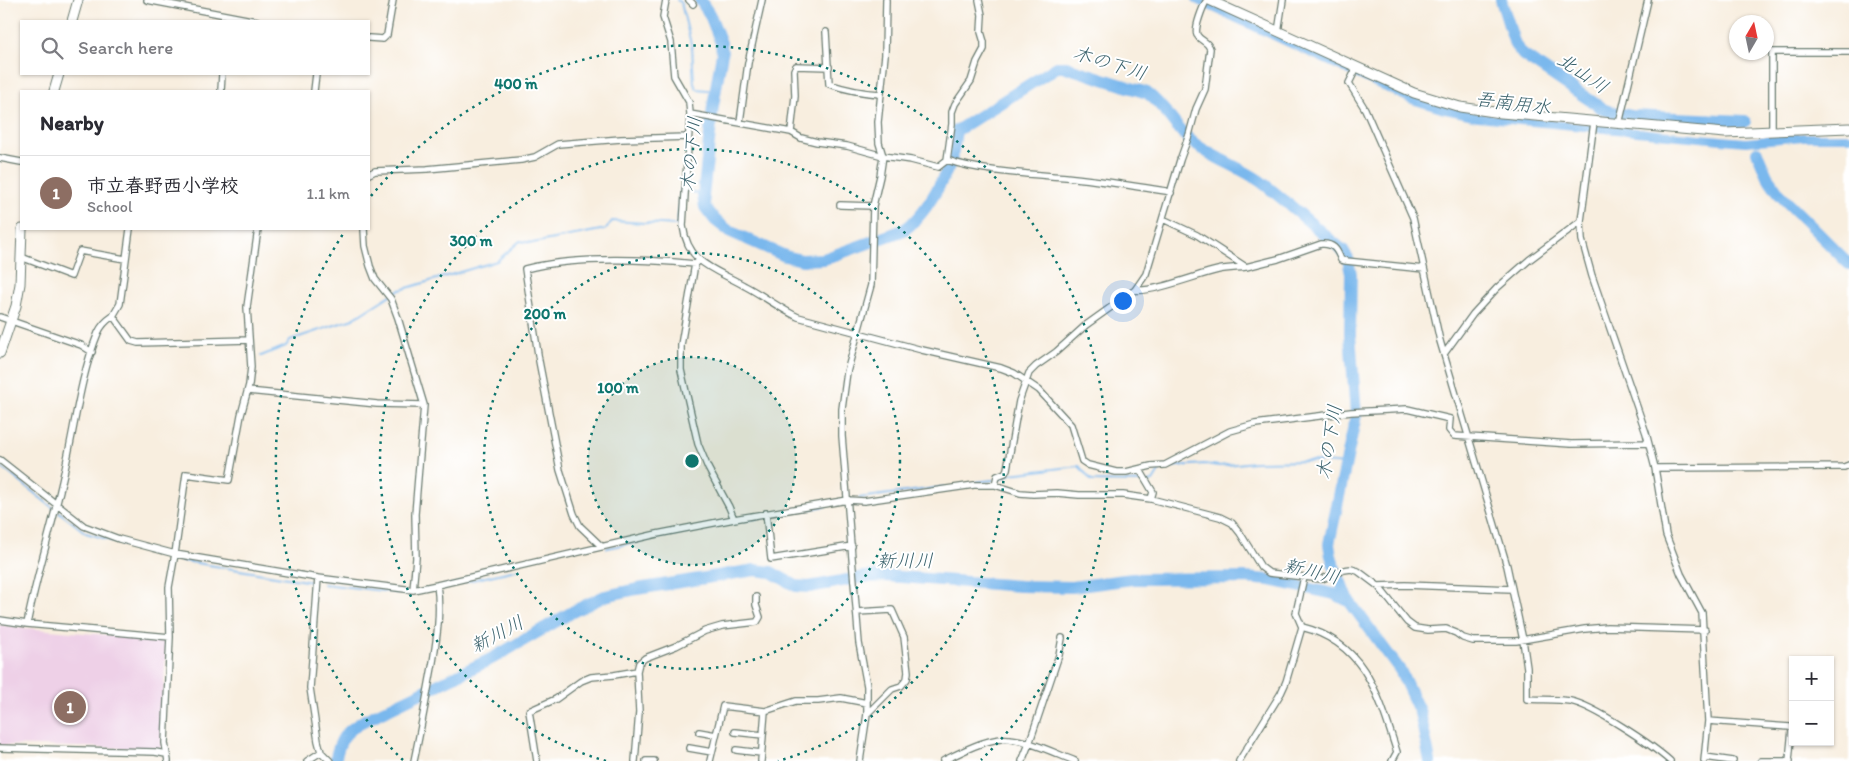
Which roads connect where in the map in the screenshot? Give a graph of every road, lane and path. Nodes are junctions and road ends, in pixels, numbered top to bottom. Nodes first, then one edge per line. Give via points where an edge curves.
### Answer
1 (78, 0) edge
2 (148, 0) edge
3 (393, 0) edge
4 (666, 0) edge
5 (762, 0) edge
6 (886, 0) edge
7 (979, 0) edge
8 (1283, 0) edge
9 (1648, 0) edge
10 (1206, 2) edge
11 (229, 18) edge
12 (72, 20) edge
13 (248, 20) edge
14 (826, 32) dead end
15 (1278, 32) junction
16 (370, 38) edge
17 (1849, 52) edge
18 (829, 67) junction
19 (1355, 71) junction
20 (58, 75) edge
21 (222, 75) edge
22 (316, 75) edge
23 (54, 90) edge
24 (221, 90) edge
25 (314, 90) edge
26 (880, 94) junction
27 (690, 114) junction
28 (1619, 121) junction
29 (740, 122) junction
30 (1593, 126) junction
31 (1849, 128) edge
32 (791, 132) junction
33 (1772, 132) junction
34 (688, 137) junction
35 (883, 156) junction
36 (0, 158) edge
37 (950, 161) junction
38 (20, 162) edge
39 (370, 173) edge
40 (1171, 193) junction
41 (840, 205) dead end
42 (873, 206) junction
43 (1163, 219) junction
44 (1581, 221) junction
45 (22, 230) edge
46 (130, 230) edge
47 (258, 230) edge
48 (364, 230) edge
49 (21, 257) junction
50 (125, 259) junction
51 (697, 262) junction
52 (1246, 267) junction
53 (1424, 269) junction
54 (1135, 290) junction
55 (113, 316) junction
56 (0, 317) edge
57 (11, 321) junction
58 (857, 333) junction
59 (248, 340) junction
60 (92, 352) junction
61 (0, 353) edge
62 (1444, 354) junction
63 (1026, 380) junction
64 (248, 391) junction
65 (424, 405) junction
66 (1469, 437) junction
67 (1648, 443) junction
68 (0, 460) edge
69 (1849, 465) edge
70 (1655, 468) junction
71 (1140, 470) junction
72 (996, 482) junction
73 (1151, 499) junction
74 (848, 500) junction
75 (56, 505) junction
76 (766, 513) junction
77 (734, 519) junction
78 (601, 546) junction
79 (852, 546) junction
80 (175, 554) junction
81 (318, 578) junction
82 (1304, 579) junction
83 (437, 586) junction
84 (1378, 586) junction
85 (1512, 589) junction
86 (412, 590) junction
87 (756, 597) dead end
88 (857, 612) junction
89 (0, 620) edge
90 (27, 624) junction
91 (1302, 626) junction
92 (1704, 630) junction
93 (170, 637) junction
94 (1062, 638) dead end
95 (1524, 640) junction
96 (637, 671) junction
97 (867, 703) junction
98 (765, 711) junction
99 (867, 714) junction
100 (1708, 722) junction
101 (699, 732) dead end
102 (735, 732) dead end
103 (716, 734) junction
104 (763, 735) junction
105 (1030, 744) junction
106 (0, 748) edge
107 (690, 748) dead end
108 (736, 750) dead end
109 (321, 752) junction
110 (712, 752) junction
111 (761, 753) junction
112 (166, 754) junction
113 (1704, 759) edge
114 (168, 761) edge
115 (307, 761) edge
116 (330, 761) edge
117 (414, 761) edge
118 (537, 761) edge
119 (635, 761) edge
120 (646, 761) edge
121 (654, 761) edge
122 (710, 761) edge
123 (761, 761) edge
124 (860, 761) edge
125 (943, 761) edge
126 (1022, 761) edge
127 (1075, 761) edge
128 (1239, 761) edge
129 (1392, 761) edge
130 (1670, 761) edge
131 (1733, 761) edge
132 (1761, 761) edge
133 (1789, 761) edge

1 - 12 main road
2 - 11 street
3 - 16 street via 387,34 382,39
4 - 27 street via 663,17 671,42 674,76 689,102
5 - 29 street via 748,63
6 - 26 street via 885,55
7 - 37 street via 984,49 971,81 952,112
8 - 15 street
9 - 28 street
10 - 15 main road
10 - 40 street via 1196,33 1210,50 1205,90 1196,109
11 - 13 street
14 - 18 street
15 - 19 main road
17 - 33 street via 1772,52
18 - 26 street via 829,84 860,93
18 - 32 street via 796,66
19 - 30 main road via 1460,107
19 - 53 street via 1349,83 1365,109 1413,218
20 - 23 main road
21 - 24 street
22 - 25 street
26 - 35 street via 879,143
27 - 29 street
27 - 34 street
28 - 30 main road
28 - 33 main road via 1725,133
29 - 32 street
30 - 44 street
31 - 33 main road
32 - 35 street via 816,142
34 - 39 street via 558,144 535,157 520,160 375,170
34 - 51 street via 683,226 684,239
35 - 37 street via 938,167
35 - 42 street
36 - 38 street
37 - 40 street
40 - 43 street
41 - 42 street
42 - 58 street via 871,284
43 - 52 street via 1198,235
43 - 54 street via 1146,274
44 - 62 street via 1497,288
44 - 67 street via 1584,252
45 - 49 main road
46 - 50 street
47 - 59 street via 247,307
48 - 65 street via 370,266 375,279 390,296
49 - 50 street via 71,276 80,250
49 - 57 main road via 20,284
50 - 55 street via 120,304
51 - 58 street via 745,285 798,317
51 - 77 street via 681,345 681,370 698,444
51 - 78 street via 571,262 525,269 560,470 580,526
52 - 53 street via 1328,244 1337,250 1341,260
52 - 54 street via 1219,270
53 - 62 street
54 - 63 street via 1036,366
55 - 59 street via 131,341 138,343
55 - 60 street via 98,330
56 - 57 street
57 - 60 street
57 - 61 main road
58 - 63 street via 1001,368
58 - 74 street via 842,409
59 - 64 street
60 - 75 street via 78,400
62 - 66 street
63 - 71 street via 1071,425 1082,461 1116,472
63 - 72 street via 1007,469 997,476
64 - 65 street via 368,404
64 - 80 street via 229,480 186,474
65 - 86 street
66 - 67 street via 1571,444
66 - 71 street via 1454,436 1448,430 1450,419 1407,410 1359,411 1230,430 1165,465
66 - 85 street
67 - 70 street
68 - 75 street
69 - 70 street
70 - 92 street via 1666,535 1681,574 1702,613
71 - 73 street via 1153,492
72 - 73 street via 1020,493 1123,495
72 - 74 street via 864,501
73 - 82 street via 1232,523 1261,567 1269,573
74 - 76 street
74 - 79 street
75 - 80 street via 95,531
75 - 90 street
76 - 77 street
76 - 79 street via 771,559
77 - 78 street
78 - 83 street
79 - 88 street
80 - 81 street
80 - 93 street via 169,587
81 - 86 street
81 - 109 street via 310,688
82 - 84 street via 1322,579 1351,569
82 - 91 street via 1296,613
83 - 86 street
83 - 117 street via 437,633
84 - 85 street
84 - 95 street via 1415,628 1446,629 1473,641
85 - 95 street
87 - 96 street via 760,617 757,622 705,631 645,658
88 - 97 street
88 - 99 street via 892,610 904,637 908,672 901,686 892,690
89 - 90 street
90 - 93 street
91 - 128 street via 1281,694
91 - 129 street via 1344,647 1366,671 1397,752
92 - 95 street via 1607,627
92 - 100 street
93 - 112 street
94 - 105 street
95 - 130 street via 1527,699 1571,701 1585,705
96 - 118 street via 591,677 529,711
96 - 119 street
97 - 98 street via 841,698 796,701
97 - 99 street
98 - 103 street via 723,706
98 - 104 street
99 - 124 street
100 - 113 street
100 - 133 street via 1790,727
101 - 103 street
102 - 104 street
103 - 110 street
104 - 111 street
105 - 125 street via 1001,739 971,747
105 - 126 street
105 - 127 street
106 - 112 street
107 - 110 street
108 - 111 street
109 - 115 street
109 - 116 street
110 - 122 street
111 - 123 street
112 - 114 street
113 - 131 street
120 - 121 street
132 - 133 street

